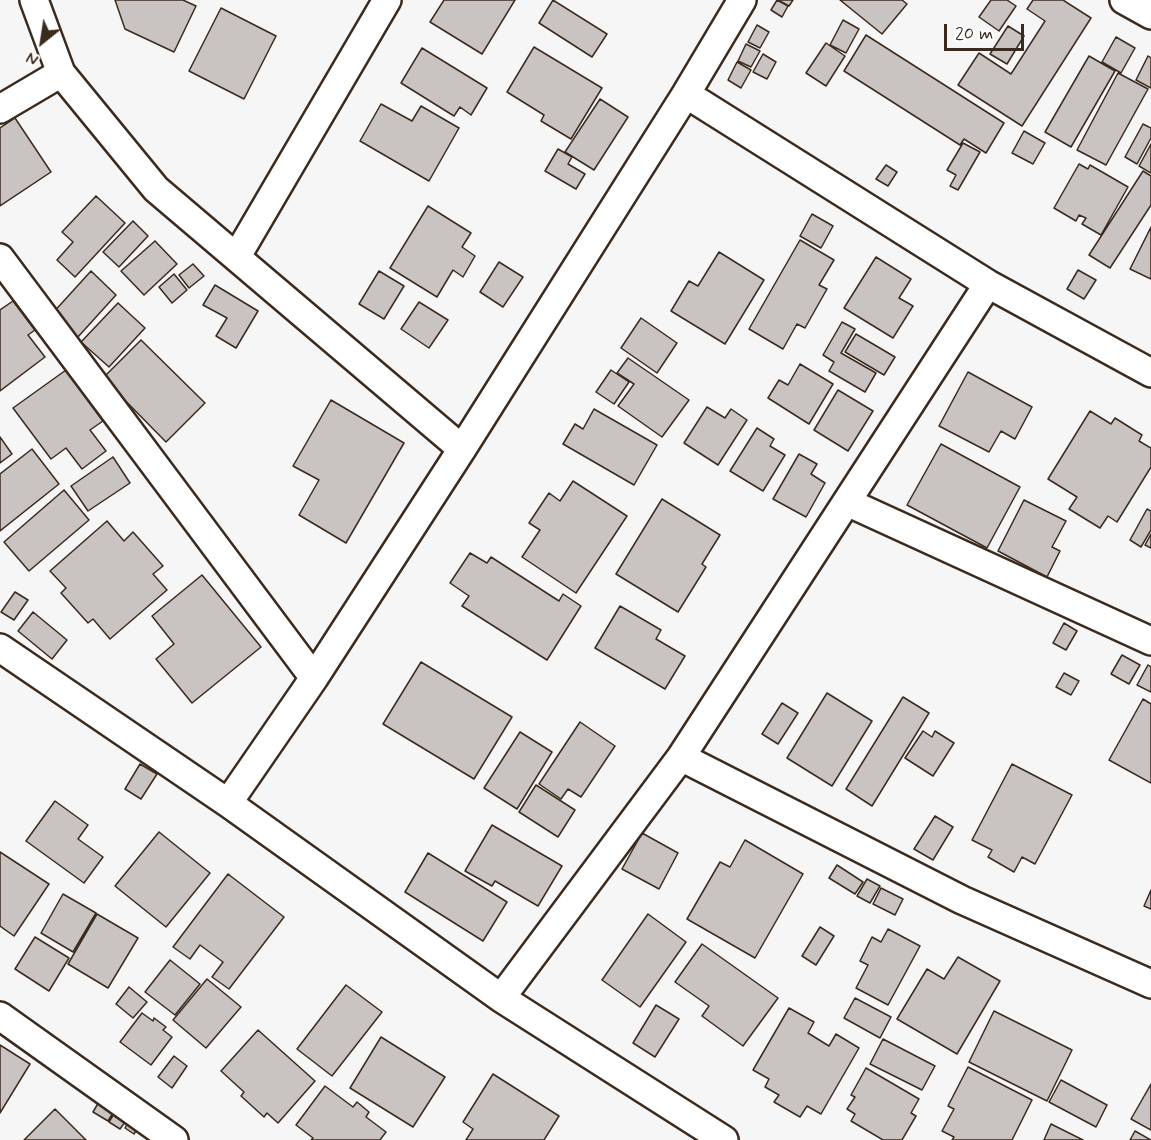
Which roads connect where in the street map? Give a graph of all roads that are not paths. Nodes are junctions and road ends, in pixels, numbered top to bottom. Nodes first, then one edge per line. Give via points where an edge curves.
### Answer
1 (34, 0) edge
2 (387, 0) edge
3 (742, 0) edge
4 (1124, 0) edge
5 (1150, 14) edge
6 (61, 73) junction
7 (686, 94) junction
8 (0, 109) edge
9 (237, 256) junction
10 (0, 258) edge
11 (988, 284) junction
12 (1151, 373) edge
13 (462, 449) junction
14 (847, 502) junction
15 (1151, 641) edge
16 (0, 648) edge
17 (314, 678) junction
18 (681, 757) junction
19 (228, 804) junction
20 (1151, 984) edge
21 (501, 998) junction
22 (0, 1016) edge
23 (174, 1140) edge
24 (724, 1140) edge

1 - 6 street
2 - 9 street
3 - 7 street
4 - 5 street
6 - 8 street
6 - 9 street via 156,189
7 - 11 street
7 - 13 street
9 - 13 street
10 - 17 street
11 - 12 street
11 - 14 street
13 - 17 street
14 - 15 street
14 - 18 street
16 - 19 street
17 - 19 street
18 - 20 street via 962,900
18 - 21 street
19 - 21 street
21 - 24 street
22 - 23 street

